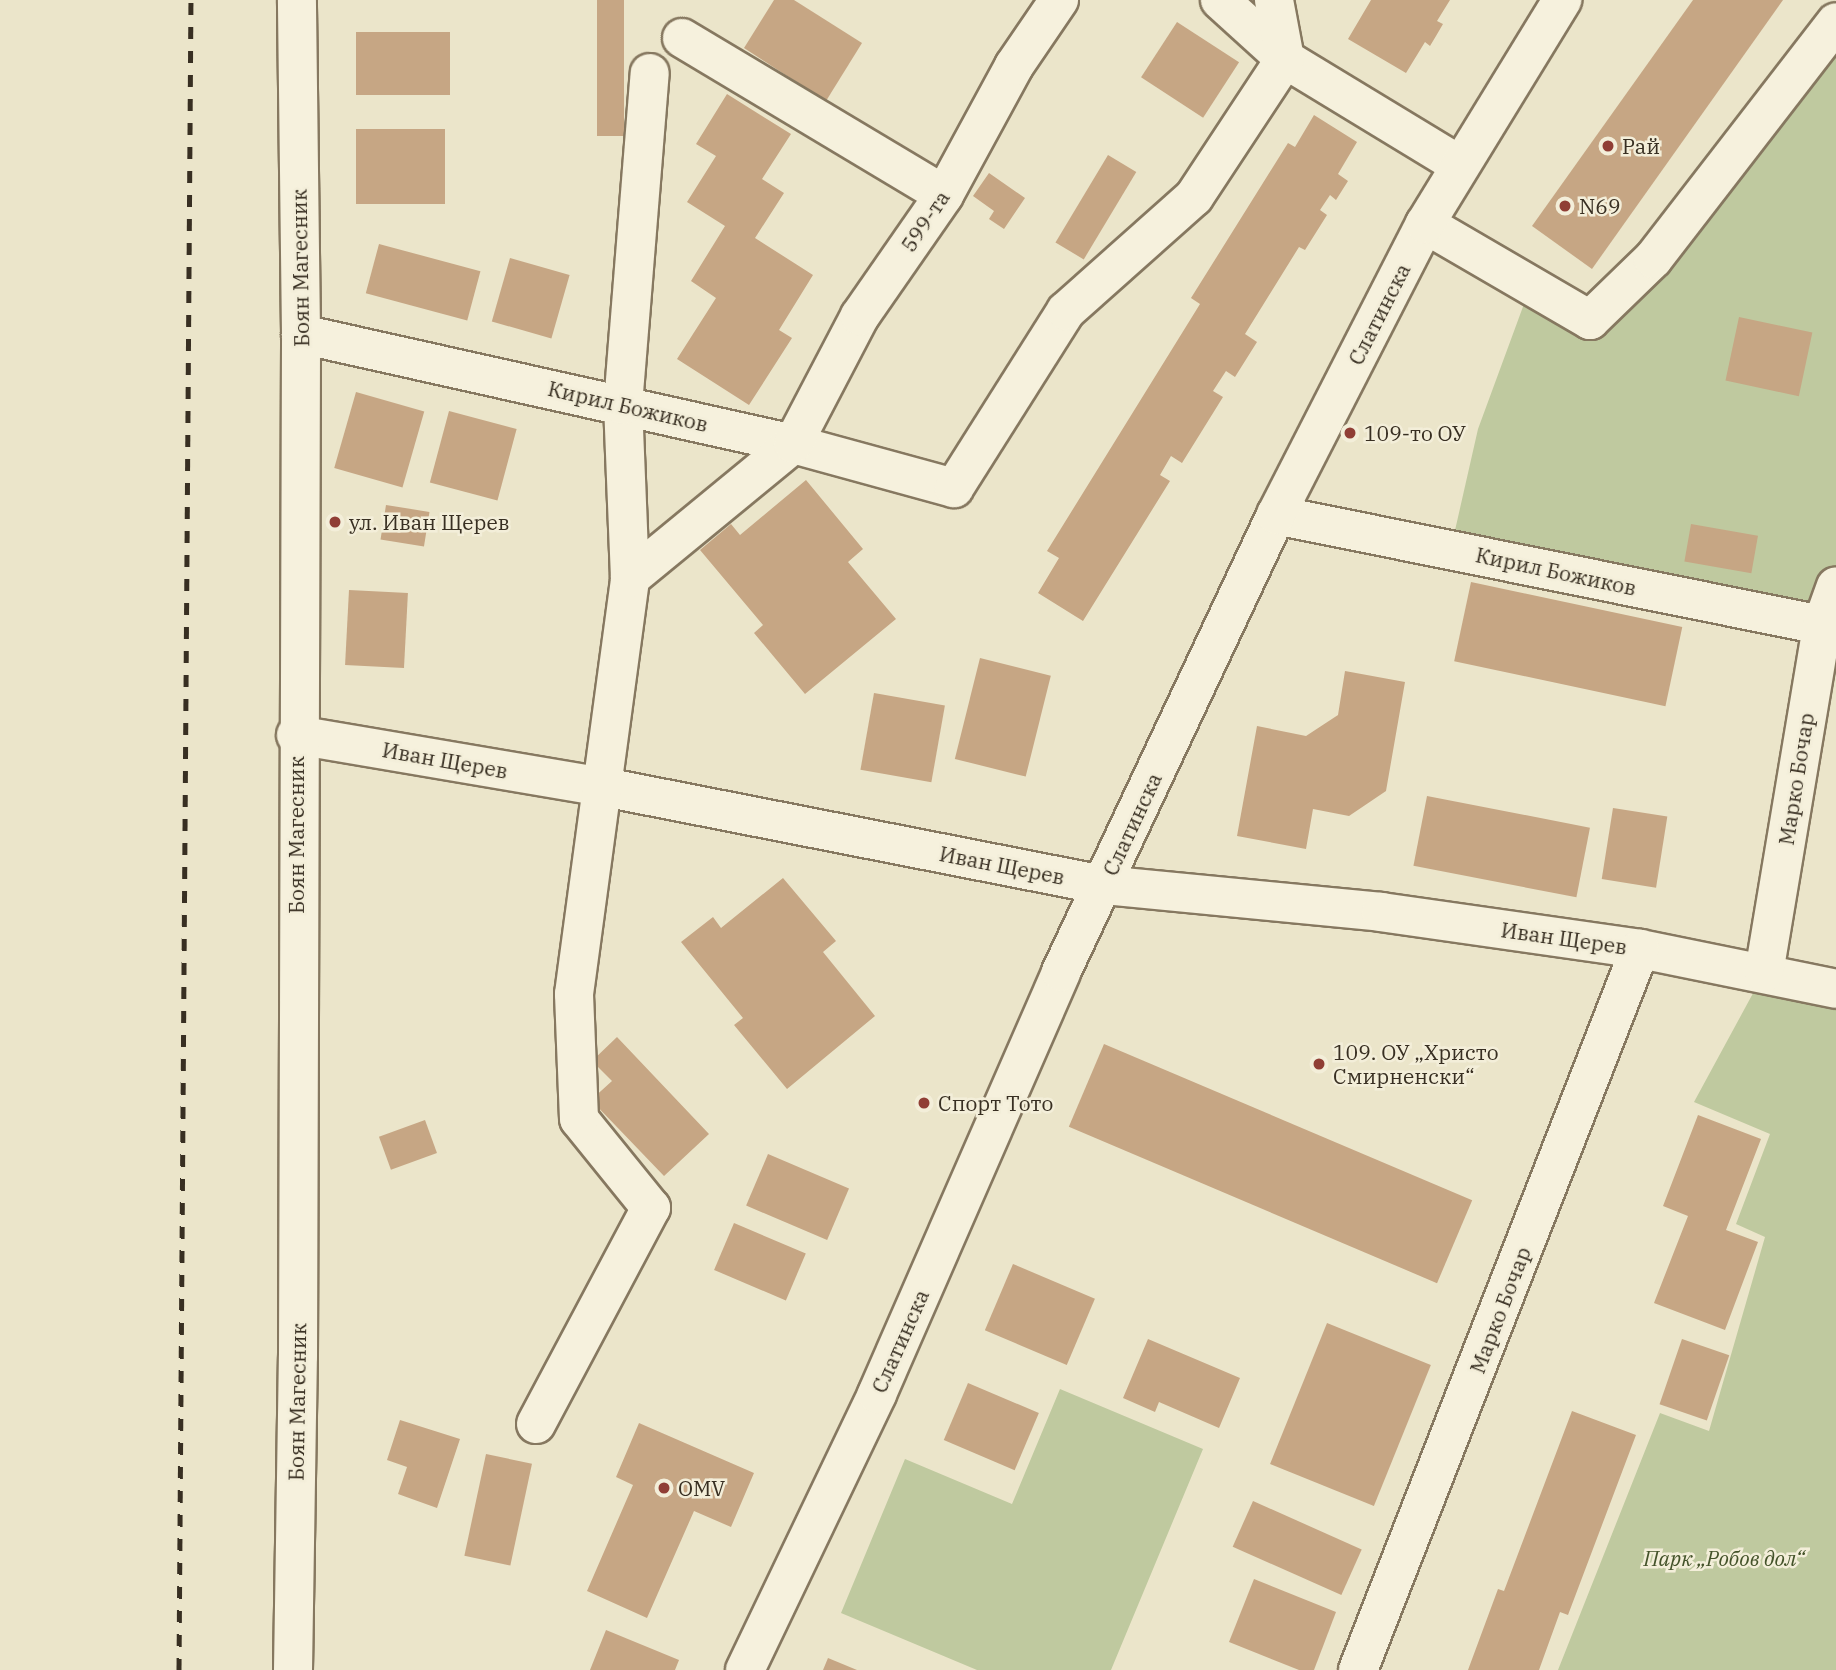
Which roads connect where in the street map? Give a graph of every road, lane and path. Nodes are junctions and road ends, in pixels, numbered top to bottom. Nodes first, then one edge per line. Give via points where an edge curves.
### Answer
1 (297, 0) edge
2 (1059, 0) edge
3 (1220, 0) edge
4 (1274, 0) edge
5 (1562, 0) edge
6 (1836, 22) edge
7 (682, 38) dead end
8 (1285, 59) junction
9 (650, 73) dead end
10 (1459, 165) junction
11 (944, 195) junction
12 (1425, 224) junction
13 (301, 334) junction
14 (623, 405) junction
15 (793, 444) junction
16 (1276, 515) junction
17 (630, 578) junction
18 (1836, 586) edge
19 (1829, 627) edge
20 (296, 735) junction
21 (604, 787) junction
22 (1103, 886) junction
23 (1640, 949) junction
24 (1764, 974) junction
25 (1836, 989) edge
26 (536, 1424) dead end
27 (293, 1670) edge
28 (745, 1670) edge
29 (1359, 1670) edge

1 - 13 street, Боян Магесник
2 - 11 street, 599-та via 1014,66
3 - 8 street
4 - 8 street
5 - 10 street, Слатинска
6 - 12 street via 1653,258 1590,320
7 - 11 street
8 - 10 street
8 - 15 street, Кирил Божиков via 1194,197 1066,311 954,488
9 - 14 street
10 - 12 street, Слатинска
11 - 15 street, 599-та via 860,316
12 - 16 street, Слатинска
13 - 14 street, Кирил Божиков
13 - 20 street, Боян Магесник
14 - 15 street, Кирил Божиков
14 - 17 street
15 - 17 street
16 - 19 street, Кирил Божиков
16 - 22 street, Слатинска
17 - 21 street
18 - 19 street, Марко Бочар
19 - 24 street, Марко Бочар
20 - 21 street, Иван Щерев
20 - 27 street, Боян Магесник via 298,1356
21 - 22 street, Иван Щерев
21 - 26 street via 574,993 579,1119 651,1208
22 - 23 street, Иван Щерев via 1381,912
22 - 28 street, Слатинска via 877,1394
23 - 24 street, Иван Щерев
23 - 29 street, Марко Бочар
24 - 25 street, Иван Щерев

